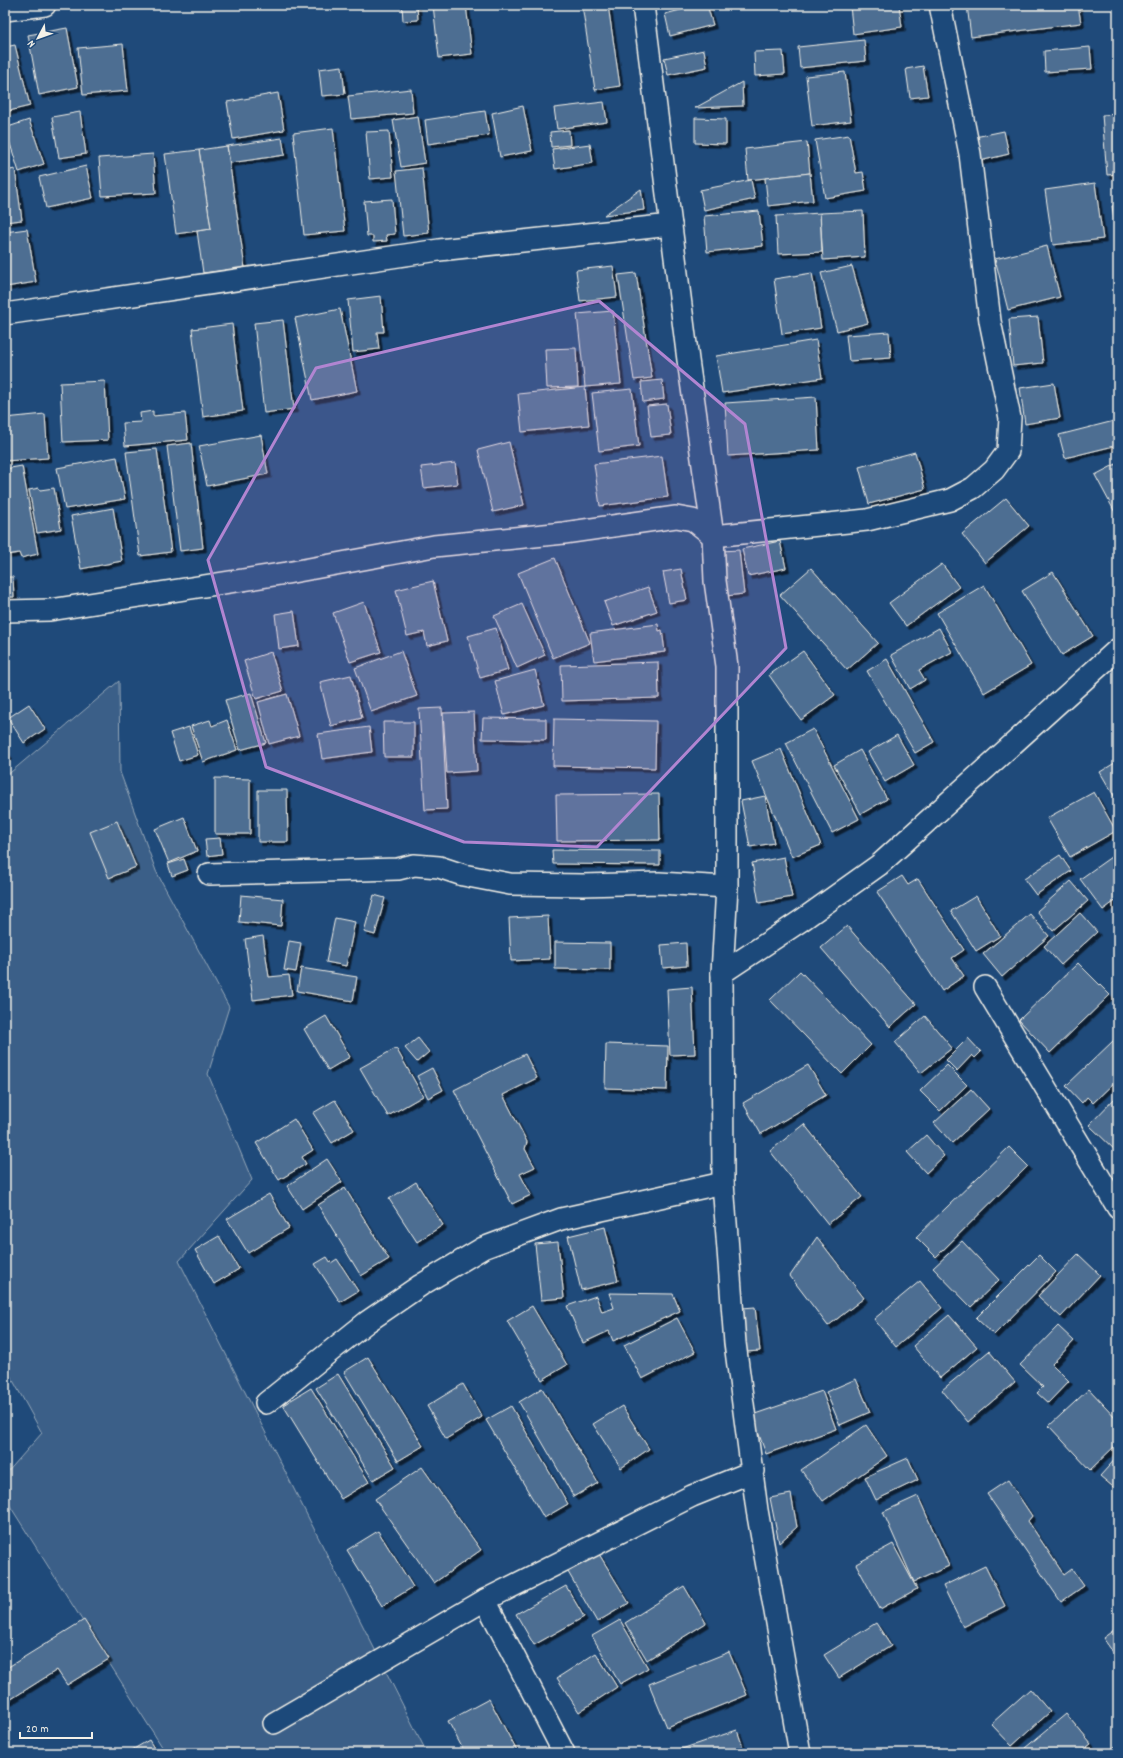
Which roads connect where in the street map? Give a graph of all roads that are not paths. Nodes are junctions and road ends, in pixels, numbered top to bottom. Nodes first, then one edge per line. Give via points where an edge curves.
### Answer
1 (45, 5) edge
2 (643, 5) edge
3 (940, 5) edge
4 (5, 10) edge
5 (672, 225) junction
6 (5, 314) edge
7 (713, 536) junction
8 (5, 611) edge
9 (1118, 649) edge
10 (209, 874) dead end
11 (727, 887) junction
12 (722, 974) junction
13 (985, 987) dead end
14 (723, 1183) junction
15 (1118, 1208) edge
16 (266, 1403) dead end
17 (754, 1471) junction
18 (485, 1600) junction
19 (274, 1723) dead end
20 (564, 1753) edge
21 (800, 1753) edge

1 - 4 street
2 - 5 street
3 - 7 street via 970,154 990,321 1010,418 1008,451 994,470 973,488 950,500 867,520
5 - 6 street via 439,250
5 - 7 street
7 - 8 street via 693,520 676,517 564,533 434,546 287,573 50,610
7 - 11 street via 715,581 727,666
9 - 12 street via 879,864
10 - 11 street via 398,869 414,865 439,867 463,875 510,884 659,883
11 - 12 street
12 - 14 street
13 - 15 street
14 - 16 street via 561,1219 483,1248 367,1322
14 - 17 street via 735,1343
17 - 18 street via 692,1496
17 - 21 street via 757,1510
18 - 19 street
18 - 20 street

